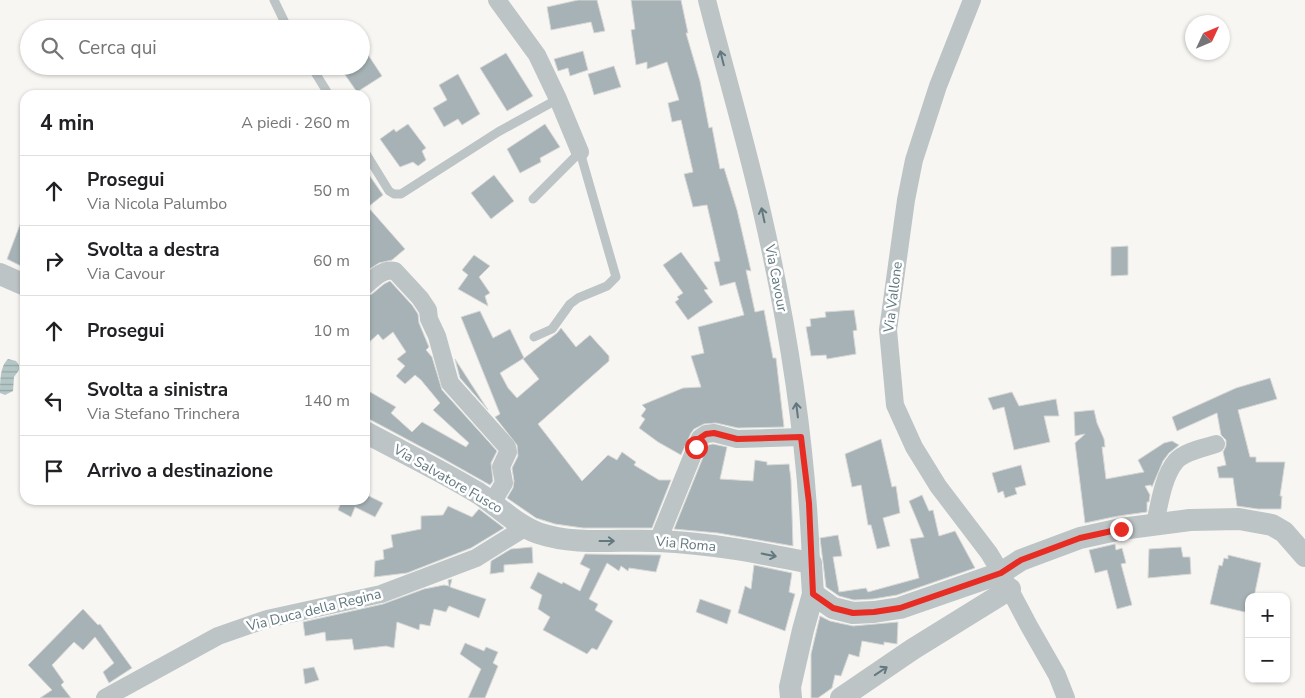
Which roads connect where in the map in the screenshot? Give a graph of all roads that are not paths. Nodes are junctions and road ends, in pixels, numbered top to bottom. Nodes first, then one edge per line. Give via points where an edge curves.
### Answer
1 (274, 0) edge
2 (497, 0) edge
3 (707, 0) edge
4 (972, 0) edge
5 (284, 20) edge
6 (317, 75) edge
7 (326, 90) edge
8 (558, 99) junction
9 (580, 152) junction
10 (370, 160) edge
11 (532, 199) dead end
12 (0, 274) edge
13 (370, 282) edge
14 (20, 283) edge
15 (534, 337) dead end
16 (370, 435) edge
17 (801, 437) junction
18 (1216, 444) dead end
19 (492, 503) junction
20 (1155, 524) junction
21 (526, 528) junction
22 (558, 539) joint
23 (658, 541) junction
24 (1305, 556) edge
25 (812, 563) junction
26 (1006, 581) junction
27 (813, 594) junction
28 (105, 698) edge
29 (792, 698) edge
30 (841, 698) edge
31 (1066, 698) edge

1 - 5 lane
2 - 8 street via 537,55
17 -> 3 street, Via Cavour via 762,211
4 - 26 street, Via Vallone via 938,86 914,160 888,330 895,405 914,447
6 - 7 lane
8 - 9 street
8 - 10 lane via 498,132 401,194 389,191
9 - 11 lane
9 - 15 lane via 616,277 607,286 578,298 552,329
12 - 14 street
13 - 19 street via 383,272 395,271 420,298 428,310 450,383 507,447 508,452 500,467 504,483
16 - 19 street, Via Salvatore Fusco
17 - 23 street via 737,439 714,433 700,438
17 - 25 street, Via Cavour
18 - 20 street via 1176,461 1161,496
19 - 21 street, Via Salvatore Fusco
20 - 24 street via 1239,518 1258,521 1284,532
20 - 26 street via 1080,538 1021,560
21 - 22 street, Via Salvatore Fusco
21 - 28 street, Via Duca della Regina via 476,558 381,594 268,619 218,636
22 -> 23 street, Via Roma
23 -> 25 street, Via Roma via 720,547
25 - 27 street
26 - 27 street via 874,612 853,613 833,608
30 -> 26 street
26 - 31 street, Via Vallone
27 - 29 street via 790,687

